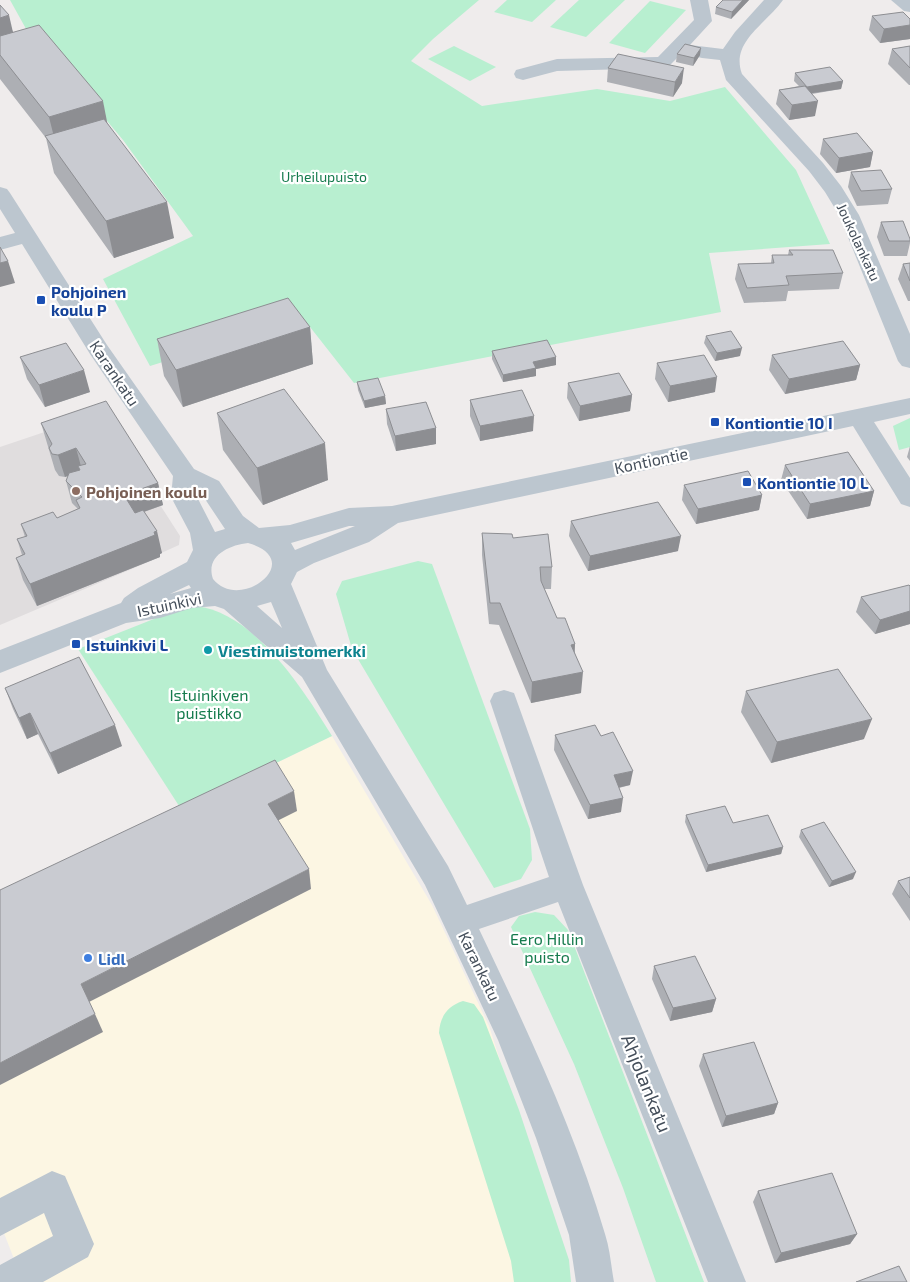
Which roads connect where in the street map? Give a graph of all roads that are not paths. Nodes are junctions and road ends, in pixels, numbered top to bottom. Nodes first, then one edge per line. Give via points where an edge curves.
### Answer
1 (699, 0) edge
2 (774, 0) edge
3 (900, 0) edge
4 (910, 8) edge
5 (678, 47) junction
6 (729, 61) junction
7 (523, 74) dead end
8 (0, 194) edge
9 (27, 236) junction
10 (0, 244) edge
11 (910, 361) edge
12 (910, 406) edge
13 (859, 417) junction
14 (185, 475) junction
15 (910, 498) edge
16 (392, 515) junction
17 (256, 535) junction
18 (201, 559) junction
19 (283, 575) junction
20 (224, 598) junction
21 (123, 613) junction
22 (0, 662) edge
23 (314, 673) junction
24 (504, 701) dead end
25 (568, 885) junction
26 (459, 922) junction
27 (0, 1218) edge
28 (6, 1282) edge
29 (595, 1282) edge
30 (727, 1282) edge

1 - 5 street via 702,21
2 - 6 street via 738,40
3 - 4 street
5 - 6 street
5 - 7 street via 663,62 557,65
6 - 11 street, Joukolankatu via 734,76 834,190 849,215
8 - 9 street, Karankatu
9 - 10 street
9 - 14 street, Karankatu via 98,349
12 - 13 street, Kontiontie
13 - 15 street
13 - 16 street, Kontiontie
14 - 17 street, Karankatu via 210,488 234,522
14 - 18 street via 184,496 203,533
16 - 17 street, Kontiontie via 349,517 290,534
16 - 19 street, Kontiontie via 360,535 305,556
17 - 18 street via 226,538
17 - 19 street via 281,548 286,556
18 - 20 street via 198,578 205,588
18 - 21 street, Istuinkivi
19 - 20 street via 271,590 253,598
19 - 23 street, Karankatu
20 - 21 street, Istuinkivi via 191,598 160,608
20 - 23 street, Karankatu
21 - 22 street, Istuinkivi
23 - 26 street, Karankatu via 437,876
24 - 25 street, Ahjolankatu
25 - 26 street
25 - 30 street, Ahjolankatu
26 - 29 street, Karankatu via 513,1036 554,1138 586,1235
27 - 28 street via 52,1189 74,1244

